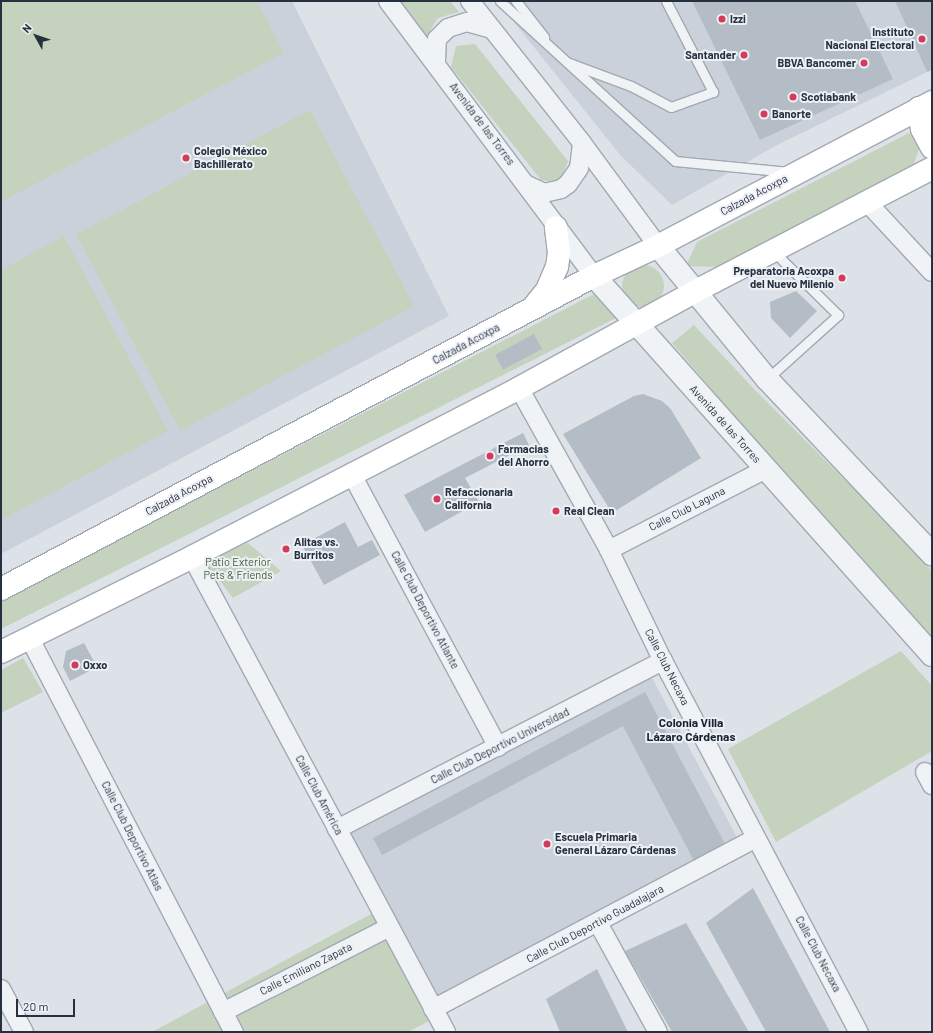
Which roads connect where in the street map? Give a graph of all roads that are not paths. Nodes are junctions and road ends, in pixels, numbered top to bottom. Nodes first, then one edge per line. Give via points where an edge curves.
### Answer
1 (388, 1) edge
2 (470, 1) edge
3 (500, 1) edge
4 (516, 1) edge
5 (666, 1) edge
6 (492, 29) junction
7 (563, 61) junction
8 (436, 63) junction
9 (926, 105) edge
10 (582, 143) junction
11 (932, 148) edge
12 (932, 168) edge
13 (796, 173) junction
14 (527, 185) junction
15 (866, 201) junction
16 (556, 227) junction
17 (658, 246) junction
18 (773, 251) junction
19 (932, 272) edge
20 (594, 276) junction
21 (694, 292) junction
22 (532, 309) junction
23 (635, 324) junction
24 (767, 379) junction
25 (519, 388) junction
26 (766, 469) junction
27 (351, 473) junction
28 (609, 550) junction
29 (932, 554) edge
30 (192, 558) junction
31 (1, 589) edge
32 (911, 632) junction
33 (30, 639) junction
34 (932, 640) edge
35 (1, 652) edge
36 (932, 655) edge
37 (663, 661) junction
38 (498, 747) junction
39 (337, 829) junction
40 (756, 838) junction
41 (598, 923) junction
42 (390, 927) junction
43 (1, 990) edge
44 (434, 1009) junction
45 (223, 1012) junction
46 (24, 1032) edge
47 (234, 1032) edge
48 (446, 1032) edge
49 (658, 1032) edge
50 (859, 1032) edge

1 - 8 street, Avenida de las Torres
2 - 6 street
3 - 7 lane
4 - 7 lane
5 - 7 lane via 713,92 671,107 630,86
6 - 8 street via 467,22 448,28 437,39
6 - 10 street
7 - 13 lane via 675,161
8 - 14 street, Avenida de las Torres
9 - 11 main road via 922,129
9 - 13 main road, Calzada Acoxpa
10 - 14 street via 579,168 568,184 561,189 544,192
10 - 17 street
12 - 15 main road
13 - 17 main road, Calzada Acoxpa
14 - 16 street, Avenida de las Torres
15 - 18 main road
15 - 19 street
16 - 20 street, Avenida de las Torres
16 - 22 main road via 559,253 557,267 547,290
17 - 20 main road, Calzada Acoxpa
17 - 21 street
18 - 21 main road
18 - 24 lane via 838,315
20 - 22 main road, Calzada Acoxpa
20 - 23 street, Avenida de las Torres
21 - 23 main road
21 - 24 street
22 - 31 main road, Calzada Acoxpa
23 - 25 main road
23 - 26 street, Avenida de las Torres
24 - 29 street
25 - 27 main road
25 - 28 street, Calle Club Necaxa
26 - 28 street, Calle Club Laguna
26 - 32 street, Avenida de las Torres
27 - 30 main road
27 - 38 street, Calle Club Deportivo Atlante
28 - 37 street, Calle Club Necaxa
30 - 33 main road
30 - 39 street, Calle Club América
32 - 34 street
32 - 36 street, Avenida de las Torres
33 - 35 main road
33 - 45 street, Calle Club Deportivo Atlas
37 - 38 street, Calle Club Deportivo Universidad
37 - 40 street, Calle Club Necaxa
38 - 39 street, Calle Club Deportivo Universidad
39 - 42 street, Calle Club América
40 - 41 street, Calle Club Deportivo Guadalajara
40 - 50 street, Calle Club Necaxa
41 - 44 street, Calle Club Deportivo Guadalajara
41 - 49 street
42 - 44 street, Calle Club América
42 - 45 street, Calle Emiliano Zapata
43 - 46 street
44 - 48 street, Calle Club América
45 - 47 street, Calle Club Deportivo Atlas

